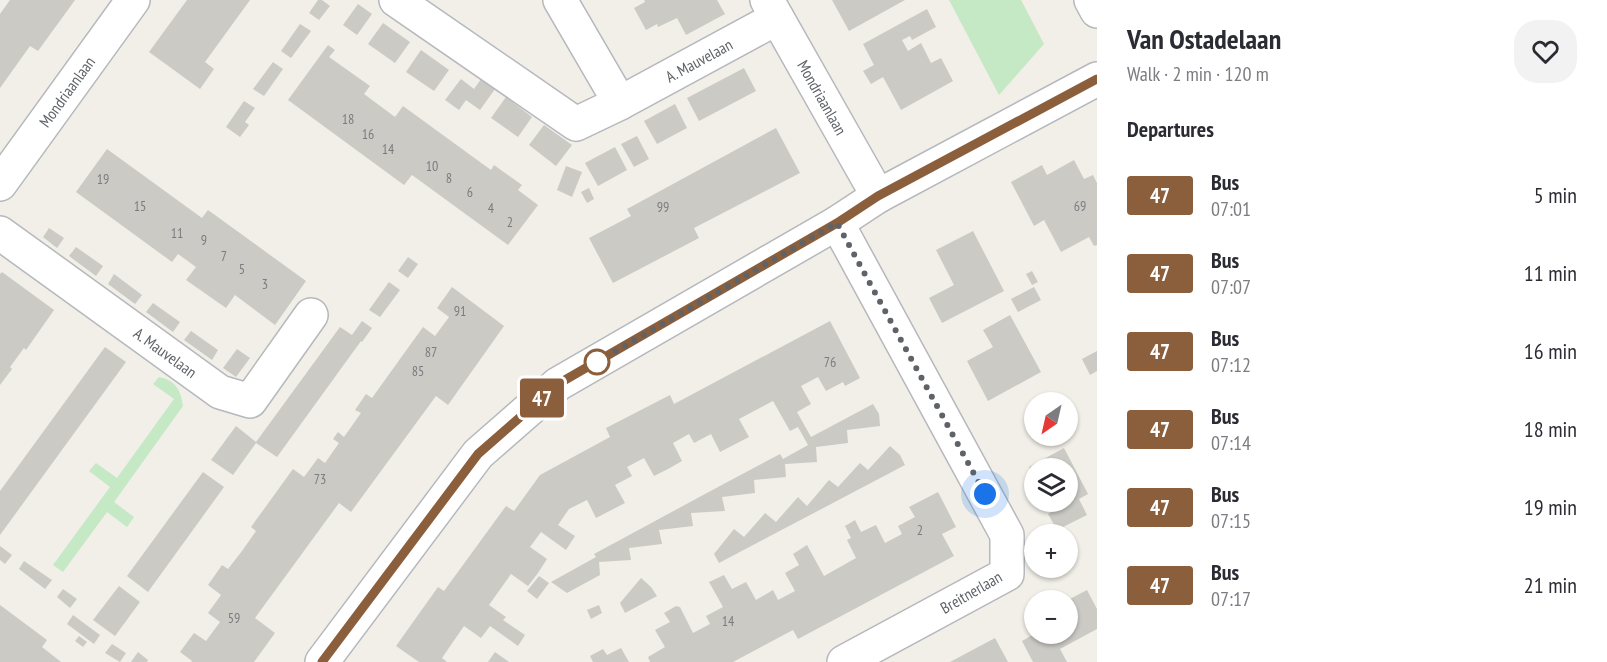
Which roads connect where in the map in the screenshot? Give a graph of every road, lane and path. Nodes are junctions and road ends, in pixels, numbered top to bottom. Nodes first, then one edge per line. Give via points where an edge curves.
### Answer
1 (133, 0) edge
2 (396, 0) edge
3 (560, 0) edge
4 (1091, 0) edge
5 (772, 9) edge
6 (1097, 11) edge
7 (1097, 79) edge
8 (620, 103) junction
9 (0, 184) edge
10 (878, 196) junction
11 (837, 223) junction
12 (0, 233) edge
13 (311, 315) dead end
14 (322, 662) edge
15 (844, 662) edge

1 - 9 street, Mondriaanlaan
2 - 8 street, A. Mauvelaan via 576,124
3 - 8 street
4 - 6 street
5 - 8 street, A. Mauvelaan
5 - 10 street, Mondriaanlaan
7 - 10 street
10 - 11 street
11 - 14 street via 558,384 478,454
11 - 15 street, Breitnerlaan via 1007,536 1007,574
12 - 13 street, A. Mauvelaan via 220,392 250,401

